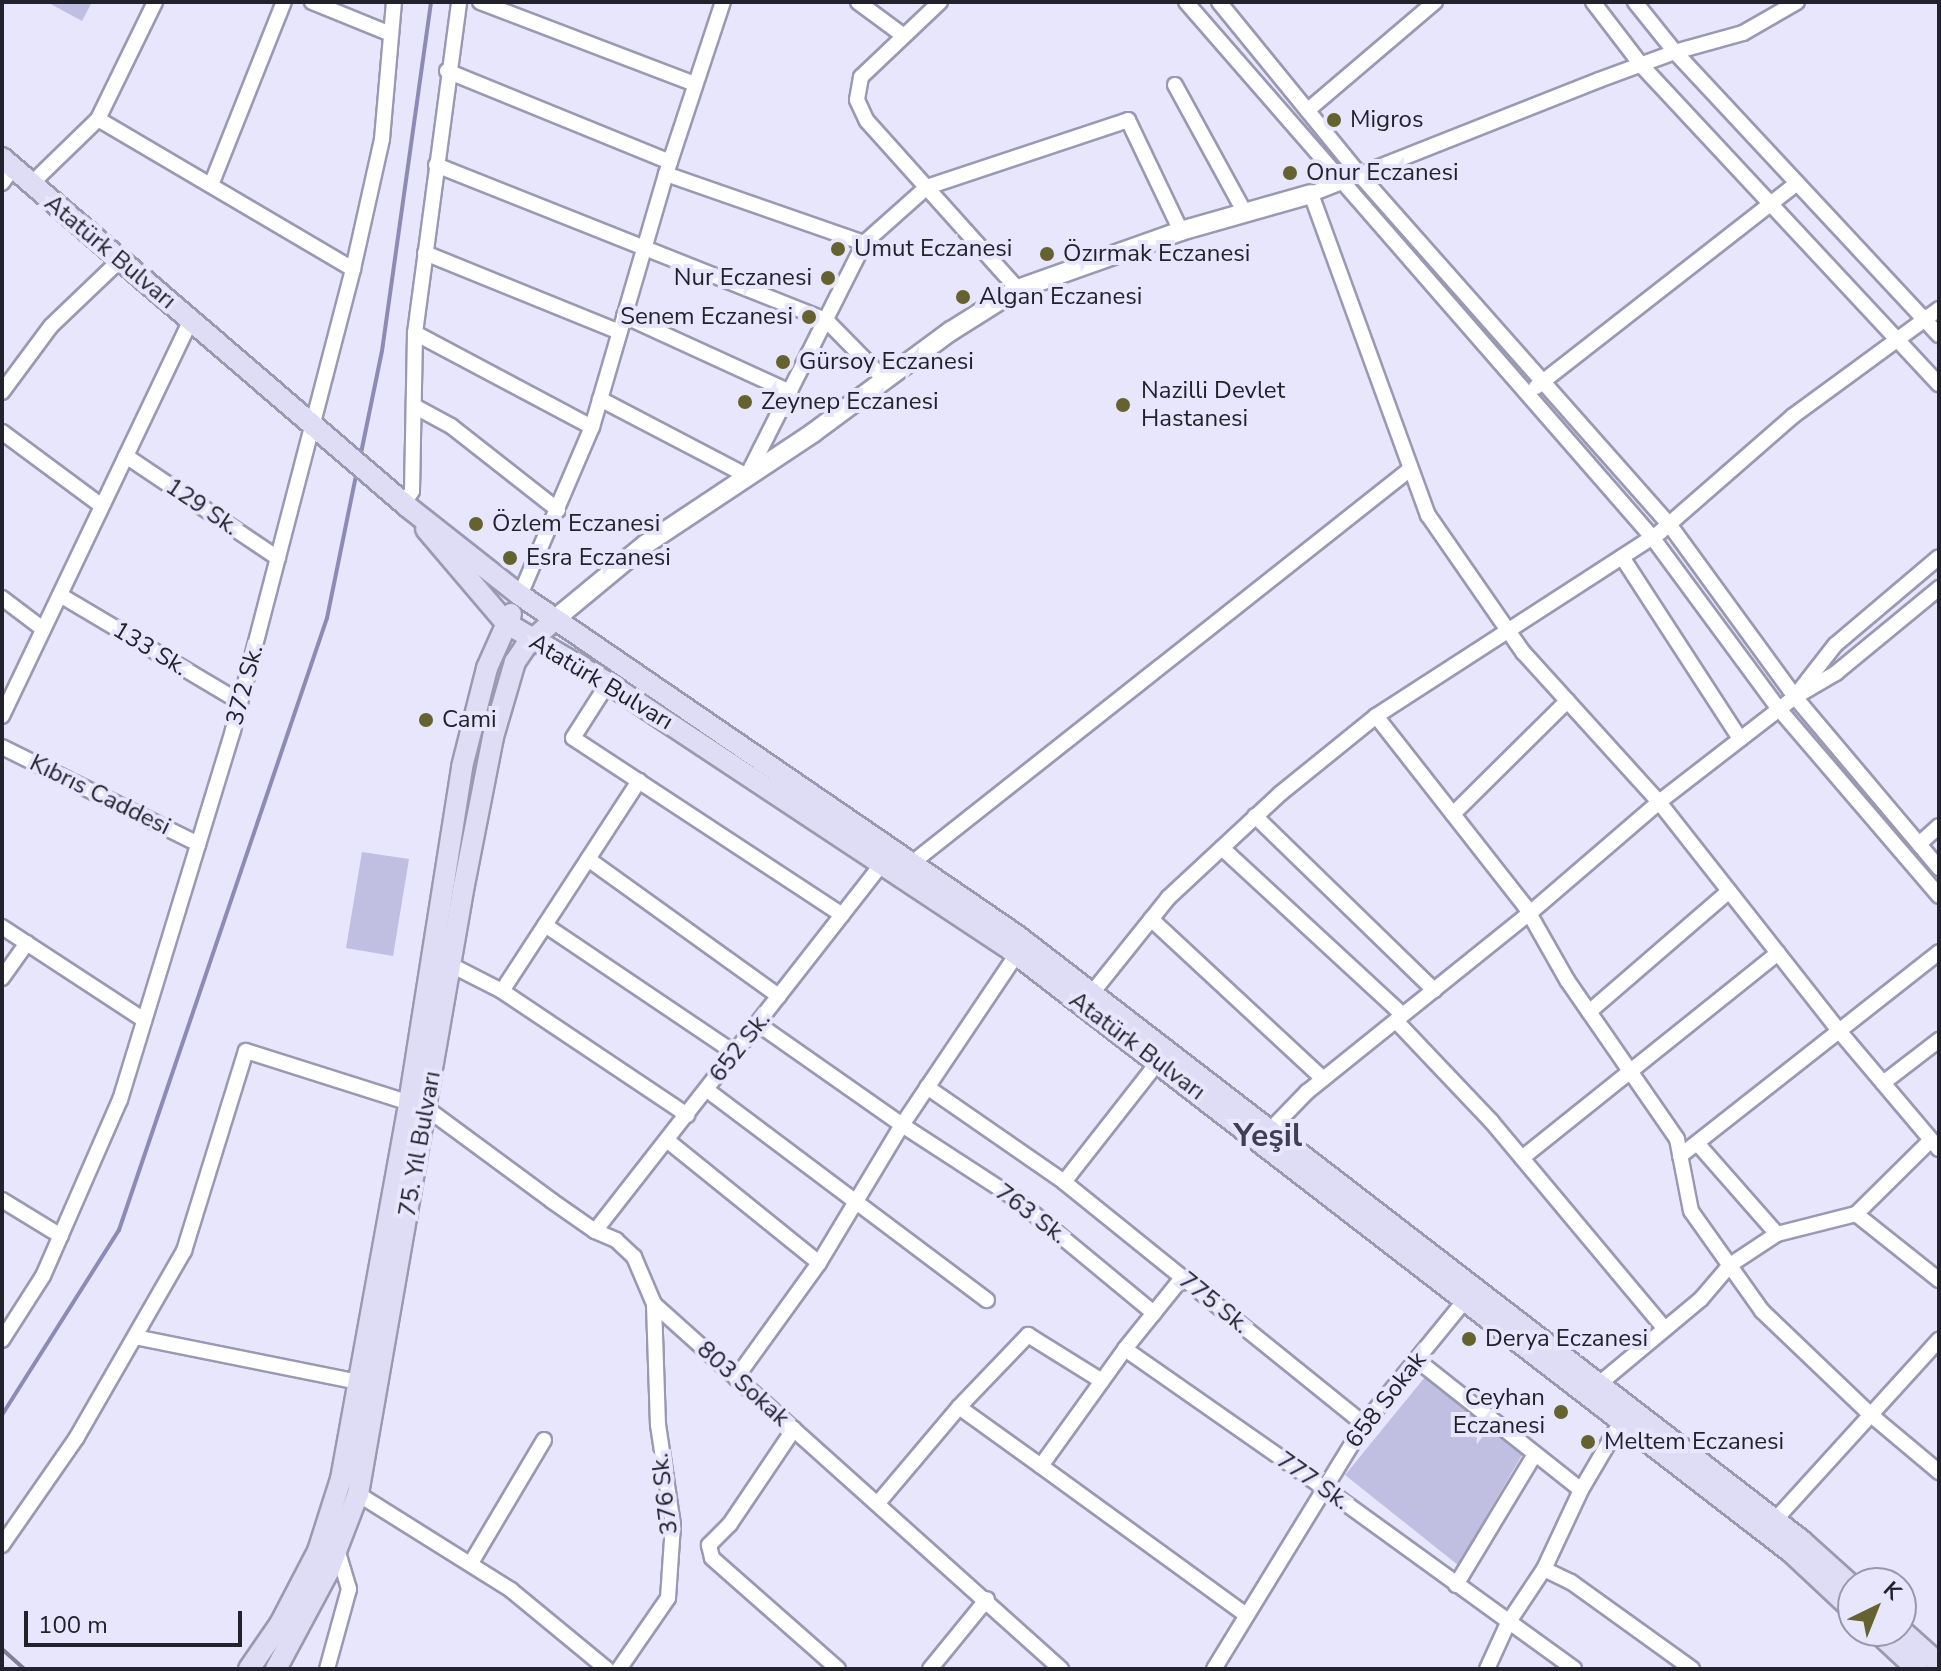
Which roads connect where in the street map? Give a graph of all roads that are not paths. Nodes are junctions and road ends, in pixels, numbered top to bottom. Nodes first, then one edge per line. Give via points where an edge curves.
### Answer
1 (155, 2) edge
2 (284, 2) edge
3 (312, 2) edge
4 (394, 2) edge
5 (459, 2) edge
6 (480, 2) edge
7 (723, 2) edge
8 (858, 2) edge
9 (940, 2) edge
10 (1186, 2) edge
11 (1219, 2) edge
12 (1435, 2) edge
13 (1593, 2) edge
14 (1635, 2) edge
15 (1797, 2) edge
16 (391, 34) junction
17 (904, 36) junction
18 (1675, 52) junction
19 (1642, 66) junction
20 (447, 71) junction
21 (695, 84) junction
22 (1175, 85) dead end
23 (1308, 110) junction
24 (98, 119) junction
25 (436, 165) junction
26 (668, 168) junction
27 (6, 170) edge
28 (1360, 175) junction
29 (1343, 182) junction
30 (1797, 183) junction
31 (30, 185) junction
32 (211, 185) junction
33 (927, 187) junction
34 (1311, 194) junction
35 (1771, 204) junction
36 (1245, 213) junction
37 (1181, 231) junction
38 (864, 243) junction
39 (645, 247) junction
40 (425, 253) junction
41 (120, 260) junction
42 (353, 269) junction
43 (1018, 289) junction
44 (1939, 309) edge
45 (624, 316) junction
46 (191, 320) junction
47 (826, 320) junction
48 (1924, 320) junction
49 (620, 332) junction
50 (415, 333) junction
51 (1939, 335) edge
52 (1898, 339) junction
53 (885, 380) junction
54 (1542, 382) junction
55 (1939, 384) edge
56 (2, 392) edge
57 (790, 392) junction
58 (1528, 393) junction
59 (600, 399) junction
60 (414, 406) junction
61 (592, 427) junction
62 (322, 430) junction
63 (2, 432) edge
64 (126, 456) junction
65 (1409, 470) junction
66 (747, 476) junction
67 (404, 503) junction
68 (102, 506) junction
69 (558, 510) junction
70 (1669, 524) junction
71 (1652, 537) junction
72 (1622, 557) junction
73 (1939, 557) edge
74 (278, 558) junction
75 (1939, 588) edge
76 (60, 595) junction
77 (520, 595) junction
78 (2, 598) edge
79 (554, 620) junction
80 (506, 623) junction
81 (43, 629) junction
82 (1508, 633) junction
83 (532, 641) junction
84 (608, 683) junction
85 (1795, 697) junction
86 (1567, 701) junction
87 (240, 702) junction
88 (1779, 709) junction
89 (2, 716) edge
90 (1376, 716) junction
91 (1740, 739) junction
92 (2, 747) edge
93 (639, 781) junction
94 (1659, 802) junction
95 (1453, 814) junction
96 (1255, 816) junction
97 (1939, 826) edge
98 (198, 844) junction
99 (1919, 844) junction
100 (1222, 848) junction
101 (588, 859) junction
102 (883, 862) junction
103 (912, 863) junction
104 (1939, 868) edge
105 (1729, 891) junction
106 (1939, 896) edge
107 (1530, 913) junction
108 (842, 915) junction
109 (1151, 919) junction
110 (545, 925) junction
111 (2, 927) edge
112 (27, 943) junction
113 (1939, 952) edge
114 (1778, 953) junction
115 (1017, 954) junction
116 (451, 965) junction
117 (2, 978) edge
118 (1434, 990) junction
119 (502, 991) junction
120 (1092, 993) junction
121 (779, 996) junction
122 (1589, 1012) junction
123 (1399, 1018) junction
124 (144, 1020) junction
125 (758, 1024) junction
126 (1840, 1032) junction
127 (1939, 1040) edge
128 (735, 1053) junction
129 (1158, 1062) junction
130 (1629, 1070) junction
131 (1323, 1079) junction
132 (1883, 1083) junction
133 (927, 1087) junction
134 (707, 1090) junction
135 (418, 1106) junction
136 (687, 1115) junction
137 (902, 1125) junction
138 (1271, 1129) junction
139 (668, 1141) junction
140 (1697, 1143) junction
141 (1935, 1144) edge
142 (1680, 1156) junction
143 (1522, 1158) junction
144 (1064, 1182) junction
145 (2, 1200) edge
146 (855, 1202) junction
147 (1856, 1214) junction
148 (595, 1231) junction
149 (1777, 1234) junction
150 (61, 1236) junction
151 (819, 1263) junction
152 (1730, 1265) junction
153 (1182, 1278) junction
154 (1939, 1280) edge
155 (1466, 1299) junction
156 (987, 1300) dead end
157 (654, 1304) junction
158 (1154, 1313) junction
159 (1665, 1329) junction
160 (135, 1337) junction
161 (2, 1340) edge
162 (1939, 1340) edge
163 (1125, 1349) junction
164 (1417, 1360) junction
165 (736, 1378) junction
166 (1102, 1381) junction
167 (359, 1382) junction
168 (1599, 1384) junction
169 (959, 1407) junction
170 (1871, 1415) junction
171 (1622, 1420) junction
172 (1364, 1424) junction
173 (794, 1429) junction
174 (544, 1440) dead end
175 (1535, 1454) junction
176 (1041, 1466) junction
177 (1939, 1472) edge
178 (1323, 1487) junction
179 (1581, 1490) junction
180 (1727, 1492) junction
181 (358, 1494) junction
182 (878, 1503) junction
183 (1775, 1520) junction
184 (2, 1545) edge
185 (1796, 1546) junction
186 (337, 1549) junction
187 (471, 1563) junction
188 (1544, 1569) junction
189 (1837, 1575) edge
190 (1456, 1585) junction
191 (1837, 1592) edge
192 (987, 1599) junction
193 (1246, 1615) junction
194 (1508, 1623) junction
195 (1917, 1644) edge
196 (1893, 1647) edge
197 (1939, 1664) edge
198 (249, 1669) edge
199 (276, 1669) edge
200 (327, 1669) edge
201 (607, 1669) edge
202 (619, 1669) edge
203 (838, 1669) edge
204 (930, 1669) edge
205 (1061, 1669) edge
206 (1214, 1669) edge
207 (1487, 1669) edge
208 (1574, 1669) edge
209 (1692, 1669) edge
210 (1917, 1669) edge

1 - 24 street
2 - 32 street
3 - 16 street
4 - 16 street, 372 Sk.
5 - 20 street
6 - 21 street
7 - 21 street
8 - 17 street
9 - 17 street
10 - 29 street
11 - 23 street
12 - 23 street
13 - 19 street
14 - 18 street
15 - 18 street via 1743,33
16 - 42 street, 372 Sk. via 382,139
17 - 33 street via 861,77 857,100 867,121
18 - 19 street
18 - 30 street
19 - 28 street
19 - 35 street
20 - 25 street
20 - 26 street
21 - 26 street
22 - 36 street
23 - 28 street
24 - 31 street
24 - 32 street
25 - 39 street
25 - 40 street
26 - 38 street
26 - 39 street
27 - 31 main road, Atatürk Bulvarı
28 - 29 street
28 - 54 street
29 - 34 street
29 - 58 street
30 - 35 street
30 - 48 street
31 - 41 main road, Atatürk Bulvarı
32 - 42 street
33 - 37 street via 1128,120
33 - 38 street
33 - 43 street
34 - 36 street
34 - 65 street
35 - 52 street
35 - 54 street
36 - 37 street
37 - 43 street
38 - 47 street
39 - 45 street
39 - 47 street
40 - 49 street
40 - 50 street
41 - 46 main road, Atatürk Bulvarı
41 - 56 street via 51,326
42 - 62 street, 372 Sk.
43 - 53 street
44 - 48 street
45 - 49 street
45 - 57 street
46 - 62 main road, Atatürk Bulvarı
46 - 64 street
47 - 53 street
47 - 57 street
48 - 51 street
48 - 52 street
49 - 59 street
50 - 60 street
50 - 61 street
52 - 55 street
52 - 70 street via 1793,416
53 - 66 street
54 - 58 street
54 - 70 street
57 - 66 street
58 - 71 street
59 - 61 street
59 - 66 street
60 - 67 street via 412,491
60 - 69 street via 451,426
61 - 69 street
62 - 67 main road, Atatürk Bulvarı
62 - 74 street, 372 Sk.
63 - 68 street
64 - 68 street
64 - 74 street, 129 Sk.
65 - 82 street via 1428,515
65 - 103 street
66 - 79 street via 646,544
67 - 77 main road, Atatürk Bulvarı
67 - 80 main road, Atatürk Bulvarı
68 - 76 street
69 - 77 street
70 - 71 street
70 - 85 street
71 - 72 street
71 - 88 street
72 - 82 street
72 - 91 street
73 - 85 street via 1835,645
74 - 87 street, 372 Sk.
75 - 85 street via 1836,673
76 - 81 street
76 - 87 street, 133 Sk.
77 - 79 main road, Atatürk Bulvarı
77 - 80 main road, 75. Yıl Bulvarı
78 - 81 street
79 - 83 main road, 75. Yıl Bulvarı
79 - 103 main road, Atatürk Bulvarı
80 - 83 main road, Atatürk Bulvarı
80 - 135 main road, 75. Yıl Bulvarı via 487,668 462,767
81 - 89 street
82 - 86 street
82 - 90 street
83 - 84 main road, Atatürk Bulvarı
83 - 116 main road, 75. Yıl Bulvarı via 515,662 493,737
84 - 93 street via 573,738
84 - 102 main road, Atatürk Bulvarı
85 - 88 street
85 - 99 street
86 - 94 street
86 - 95 street
87 - 98 street, 372 Sk.
88 - 91 street
88 - 106 street
90 - 95 street
90 - 96 street
91 - 94 street
92 - 98 street, Kıbrıs Caddesi
93 - 101 street
93 - 108 street
94 - 105 street
94 - 107 street
95 - 107 street
96 - 100 street
96 - 118 street
97 - 99 street
98 - 124 street, 372 Sk.
99 - 104 street
100 - 109 street
100 - 123 street
101 - 110 street
101 - 121 street
102 - 108 street, 652 Sk.
102 - 115 main road, Atatürk Bulvarı
103 - 120 main road, Atatürk Bulvarı
105 - 114 street
105 - 122 street
107 - 118 street
107 - 122 street
108 - 121 street, 652 Sk.
109 - 120 street
109 - 131 street
110 - 119 street
110 - 128 street
111 - 112 street
112 - 117 street
112 - 124 street
113 - 126 street
114 - 126 street
114 - 130 street
115 - 129 main road, Atatürk Bulvarı
115 - 133 street
116 - 119 street
116 - 135 main road, 75. Yıl Bulvarı
118 - 123 street
119 - 136 street
120 - 138 main road, Atatürk Bulvarı
121 - 125 street, 652 Sk.
122 - 130 street
123 - 131 street
123 - 143 street
124 - 150 street, 372 Sk. via 120,1100
125 - 128 street, 652 Sk.
125 - 137 street, 763 Sk.
126 - 132 street
126 - 140 street
127 - 132 street
128 - 134 street, 652 Sk.
129 - 144 street
129 - 155 main road, Atatürk Bulvarı
130 - 142 street via 1677,1139
130 - 143 street
131 - 138 street
132 - 141 street
133 - 137 street
133 - 144 street, 775 Sk.
134 - 136 street, 652 Sk.
134 - 146 street
135 - 148 street, 803 Sokak
135 - 160 street, 803 Sokak via 246,1051 184,1251
135 - 167 main road, 75. Yıl Bulvarı
135 - 181 main road, 75. Yıl Bulvarı
136 - 139 street, 652 Sk.
137 - 146 street
137 - 158 street, 763 Sk. via 1016,1199
138 - 168 main road, Atatürk Bulvarı
139 - 148 street, 652 Sk.
139 - 151 street
140 - 142 street
140 - 149 street
141 - 147 street
142 - 152 street via 1691,1211
143 - 159 street
144 - 153 street, 775 Sk.
145 - 150 street
146 - 151 street
146 - 156 street
147 - 149 street
147 - 154 street
148 - 157 street, 803 Sokak via 616,1240 634,1257
149 - 152 street
150 - 161 street, 372 Sk. via 43,1276
151 - 165 street
152 - 159 street
152 - 170 street via 1762,1311
153 - 158 street
153 - 172 street, 775 Sk.
155 - 164 street, 658 Sokak
155 - 171 main road, Atatürk Bulvarı
157 - 165 street, 803 Sokak
157 - 202 street, 376 Sk. via 658,1425 673,1525 668,1598
158 - 163 street
159 - 168 street
160 - 167 street
160 - 184 street via 77,1437
162 - 170 street
163 - 166 street
163 - 178 street, 777 Sk.
164 - 172 street, 658 Sokak
164 - 175 street
165 - 173 street, 803 Sokak
166 - 169 street via 1028,1335
166 - 176 street
167 - 198 main road, 75. Yıl Bulvarı via 341,1479 318,1551 280,1624
168 - 180 main road, Atatürk Bulvarı
169 - 176 street
169 - 182 street
170 - 177 street
170 - 183 street
171 - 179 street
171 - 180 main road, Atatürk Bulvarı
172 - 178 street, 658 Sokak
173 - 182 street, 803 Sokak
173 - 203 street via 730,1524 709,1545 712,1558
174 - 187 street
175 - 179 street
175 - 190 street
176 - 193 street
178 - 190 street, 777 Sk.
178 - 193 street, 658 Sokak
179 - 188 street
180 - 183 main road, Atatürk Bulvarı
180 - 185 main road, Atatürk Bulvarı
181 - 186 main road, 75. Yıl Bulvarı
181 - 187 street
182 - 192 street, 803 Sokak
183 - 185 main road, Atatürk Bulvarı
185 - 189 main road, Atatürk Bulvarı
185 - 191 main road, Atatürk Bulvarı
186 - 199 main road, 75. Yıl Bulvarı
186 - 200 street via 349,1589
187 - 201 street
188 - 194 street
188 - 209 street via 1571,1582
190 - 194 street, 777 Sk.
192 - 204 street
192 - 205 street, 803 Sokak
193 - 206 street, 658 Sokak
194 - 207 street
194 - 208 street, 777 Sk.
195 - 197 main road
196 - 210 main road

